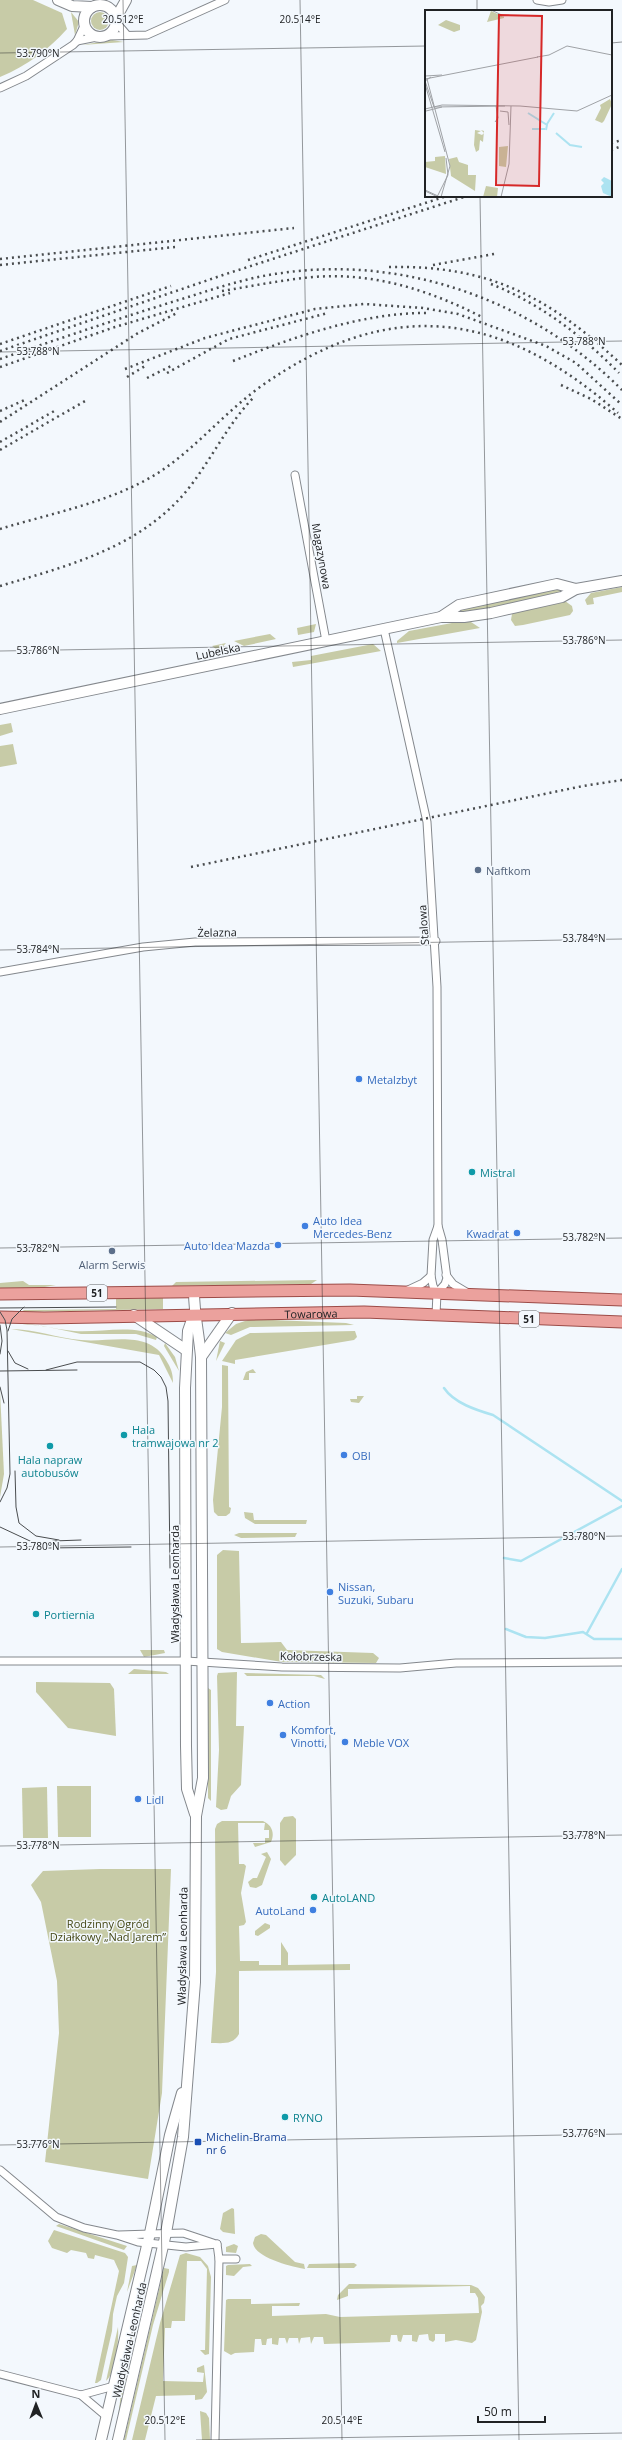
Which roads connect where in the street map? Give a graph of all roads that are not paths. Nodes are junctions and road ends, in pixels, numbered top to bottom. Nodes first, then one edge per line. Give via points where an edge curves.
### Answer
1 (58, 0) edge
2 (224, 0) edge
3 (537, 0) edge
4 (562, 0) edge
5 (125, 1) edge
6 (72, 6) junction
7 (105, 6) junction
8 (92, 7) junction
9 (116, 20) junction
10 (84, 24) junction
11 (127, 35) junction
12 (102, 36) junction
13 (77, 41) junction
14 (0, 88) edge
15 (295, 475) dead end
16 (622, 581) edge
17 (576, 589) junction
18 (441, 617) junction
19 (384, 629) junction
20 (326, 641) junction
21 (0, 709) edge
22 (436, 941) junction
23 (0, 972) edge
24 (438, 1226) junction
25 (446, 1275) junction
26 (431, 1276) junction
27 (405, 1291) junction
28 (194, 1292) junction
29 (437, 1293) junction
30 (0, 1294) edge
31 (472, 1294) junction
32 (622, 1300) edge
33 (232, 1313) junction
34 (194, 1314) junction
35 (134, 1315) junction
36 (436, 1315) junction
37 (0, 1316) edge
38 (622, 1322) edge
39 (186, 1350) junction
40 (201, 1357) junction
41 (0, 1661) edge
42 (186, 1661) junction
43 (202, 1662) junction
44 (622, 1662) edge
45 (196, 1816) junction
46 (187, 2076) junction
47 (0, 2170) edge
48 (166, 2233) junction
49 (117, 2235) junction
50 (149, 2238) junction
51 (217, 2244) junction
52 (163, 2245) junction
53 (219, 2259) junction
54 (236, 2259) dead end
55 (0, 2374) edge
56 (114, 2386) junction
57 (82, 2395) junction
58 (106, 2416) junction
59 (101, 2440) edge
60 (118, 2440) edge
61 (215, 2440) edge

1 - 6 main road
2 - 11 street via 146,35
3 - 4 street
5 - 7 main road
5 - 9 main road
6 - 8 main road
6 - 10 main road
7 - 8 main road
7 - 9 main road via 111,9
8 - 10 main road via 86,13
9 - 11 street
9 - 12 main road via 115,29
10 - 12 main road via 90,34
10 - 13 street
11 - 12 street
12 - 13 street
13 - 14 street via 26,76
15 - 20 street, Magazynowa
16 - 17 main road, Lubelska
17 - 18 main road, Lubelska via 562,597 490,613
17 - 18 main road, Lubelska via 557,584 459,605
18 - 19 main road, Lubelska
19 - 20 main road, Lubelska
19 - 22 street, Stalowa via 426,813
20 - 21 main road, Lubelska
22 - 23 street, Żelazna via 195,942 143,946
22 - 24 street, Stalowa
24 - 25 street, Stalowa
24 - 26 street, Stalowa via 433,1240
25 - 29 street, Stalowa via 445,1284
25 - 31 street via 458,1287
26 - 27 street
26 - 29 street, Stalowa
27 - 28 main road, Towarowa / 51
27 - 29 main road, Towarowa / 51
28 - 30 main road, Towarowa / 51
28 - 34 main road, Władysława Leonharda
29 - 31 main road, Towarowa / 51
29 - 36 street, Stalowa
31 - 32 main road, Towarowa / 51
33 - 34 main road, Towarowa / 51
33 - 36 main road, Towarowa / 51 via 364,1312
33 - 40 main road
34 - 35 main road, Towarowa / 51
34 - 39 main road, Władysława Leonharda via 188,1330
34 - 40 main road, Władysława Leonharda via 199,1330
35 - 37 main road, Towarowa / 51 via 44,1318
35 - 39 main road
36 - 38 main road, Towarowa / 51
39 - 42 main road, Władysława Leonharda
40 - 43 main road, Władysława Leonharda
41 - 42 street, Kołobrzeska
42 - 43 street, Kołobrzeska
42 - 45 main road, Władysława Leonharda via 187,1789
43 - 44 street, Kołobrzeska via 282,1667 400,1668 456,1663
43 - 45 main road, Władysława Leonharda via 203,1778
45 - 46 main road, Władysława Leonharda via 195,1982
46 - 48 main road, Władysława Leonharda via 183,2137
46 - 50 main road, Władysława Leonharda via 170,2135
47 - 49 street via 56,2217 84,2228
48 - 50 street
48 - 51 street via 183,2233
48 - 52 main road, Władysława Leonharda
49 - 50 street
49 - 50 street via 133,2241
50 - 52 street
50 - 56 main road, Władysława Leonharda
51 - 52 street via 186,2247
51 - 53 street
52 - 60 main road, Władysława Leonharda
53 - 54 street
53 - 61 street
55 - 57 street
56 - 57 street, Władysława Leonharda
56 - 58 main road, Władysława Leonharda
57 - 58 street
58 - 59 main road, Władysława Leonharda

